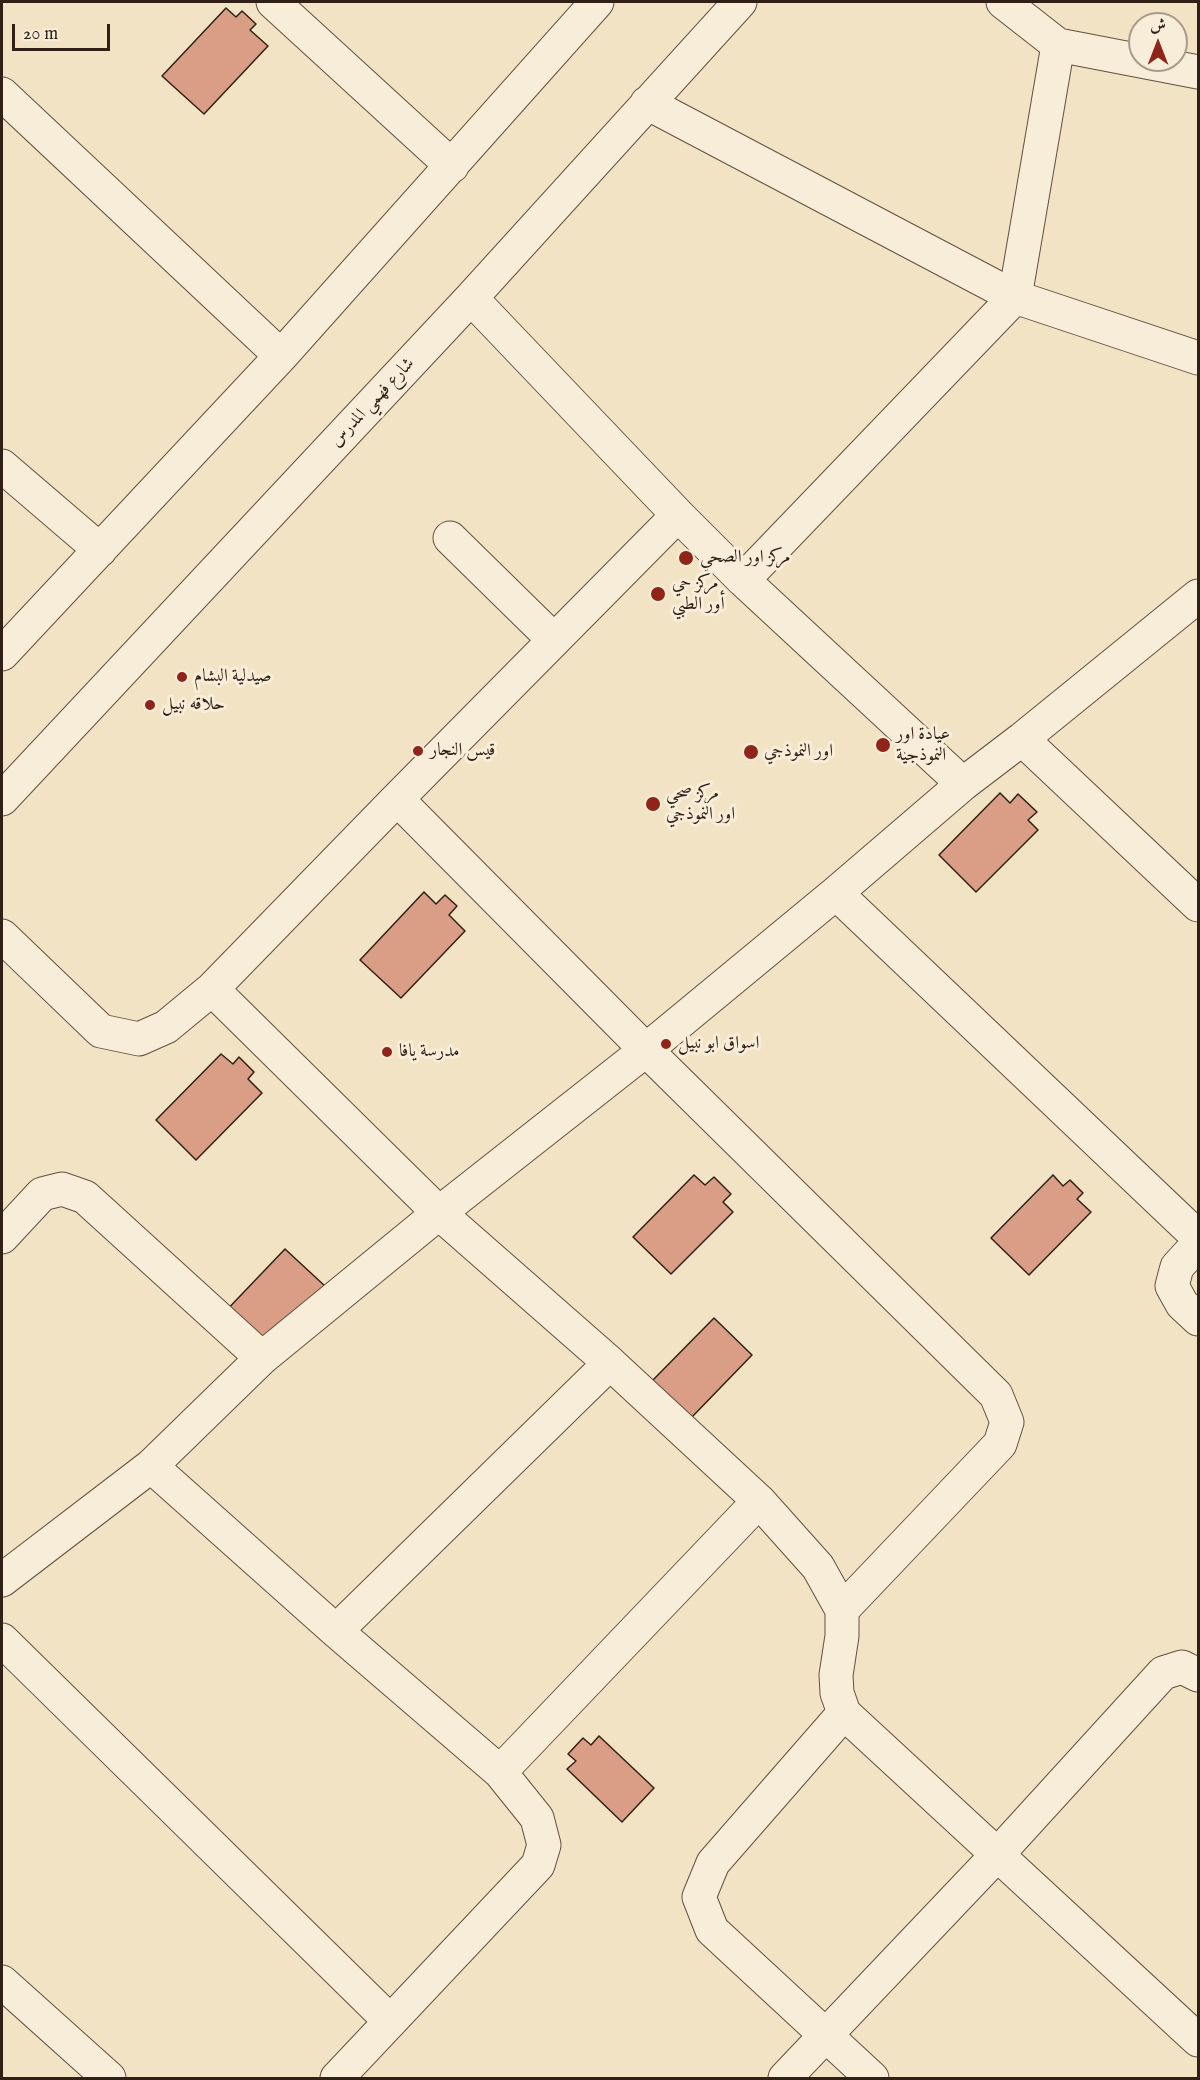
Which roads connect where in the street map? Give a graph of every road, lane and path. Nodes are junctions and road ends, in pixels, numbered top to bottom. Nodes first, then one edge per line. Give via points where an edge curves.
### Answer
1 (273, 2) edge
2 (597, 2) edge
3 (741, 2) edge
4 (1003, 2) edge
5 (1058, 45) junction
6 (1198, 72) edge
7 (2, 94) edge
8 (647, 104) junction
9 (452, 166) junction
10 (1015, 297) junction
11 (471, 298) junction
12 (281, 356) junction
13 (1198, 358) edge
14 (2, 466) edge
15 (678, 515) junction
16 (450, 538) dead end
17 (100, 550) junction
18 (742, 580) junction
19 (1198, 596) edge
20 (554, 640) junction
21 (2, 654) edge
22 (1022, 739) junction
23 (963, 784) junction
24 (2, 799) edge
25 (397, 799) junction
26 (836, 893) junction
27 (1198, 905) edge
28 (2, 936) edge
29 (212, 989) junction
30 (646, 1050) junction
31 (440, 1213) junction
32 (2, 1237) edge
33 (1198, 1237) edge
34 (1198, 1244) edge
35 (1198, 1319) edge
36 (262, 1358) junction
37 (610, 1363) junction
38 (151, 1466) junction
39 (759, 1501) junction
40 (2, 1581) edge
41 (842, 1610) junction
42 (336, 1631) junction
43 (2, 1640) edge
44 (1198, 1676) edge
45 (844, 1713) junction
46 (500, 1772) junction
47 (997, 1855) junction
48 (2, 1982) edge
49 (390, 2020) junction
50 (826, 2036) junction
51 (1198, 2040) edge
52 (109, 2079) edge
53 (337, 2079) edge
54 (785, 2079) edge
55 (872, 2079) edge

1 - 9 street
2 - 9 street
3 - 8 street, شارع فهمي المدرس
4 - 5 street
5 - 6 street
5 - 10 street
7 - 12 street
8 - 10 street
8 - 11 street, شارع فهمي المدرس
9 - 12 street
10 - 13 street
10 - 18 street
11 - 15 street
11 - 24 street, شارع فهمي المدرس
12 - 17 street
14 - 17 street
15 - 18 street
15 - 20 street
16 - 20 street
17 - 21 street
18 - 23 street
19 - 22 street
20 - 25 street
22 - 23 street
22 - 27 street
23 - 26 street
25 - 29 street
25 - 30 street
26 - 30 street
26 - 33 street
28 - 29 street via 101,1031 139,1039 166,1027
29 - 31 street
30 - 31 street
30 - 41 street via 996,1395 1007,1422 1000,1444
31 - 36 street
31 - 37 street
32 - 36 street via 42,1194 63,1189 85,1197
34 - 35 street via 1177,1267 1172,1286 1182,1304
36 - 38 street
37 - 39 street
37 - 42 street
38 - 40 street
38 - 42 street
39 - 41 street via 818,1567
39 - 46 street
41 - 45 street via 836,1675
42 - 46 street
43 - 49 street
44 - 47 street via 1182,1667 1163,1673
45 - 47 street
45 - 50 street via 713,1863 699,1897 712,1930
46 - 49 street via 537,1818 544,1845 538,1864
47 - 50 street
47 - 51 street
48 - 52 street
49 - 53 street
50 - 54 street
50 - 55 street

